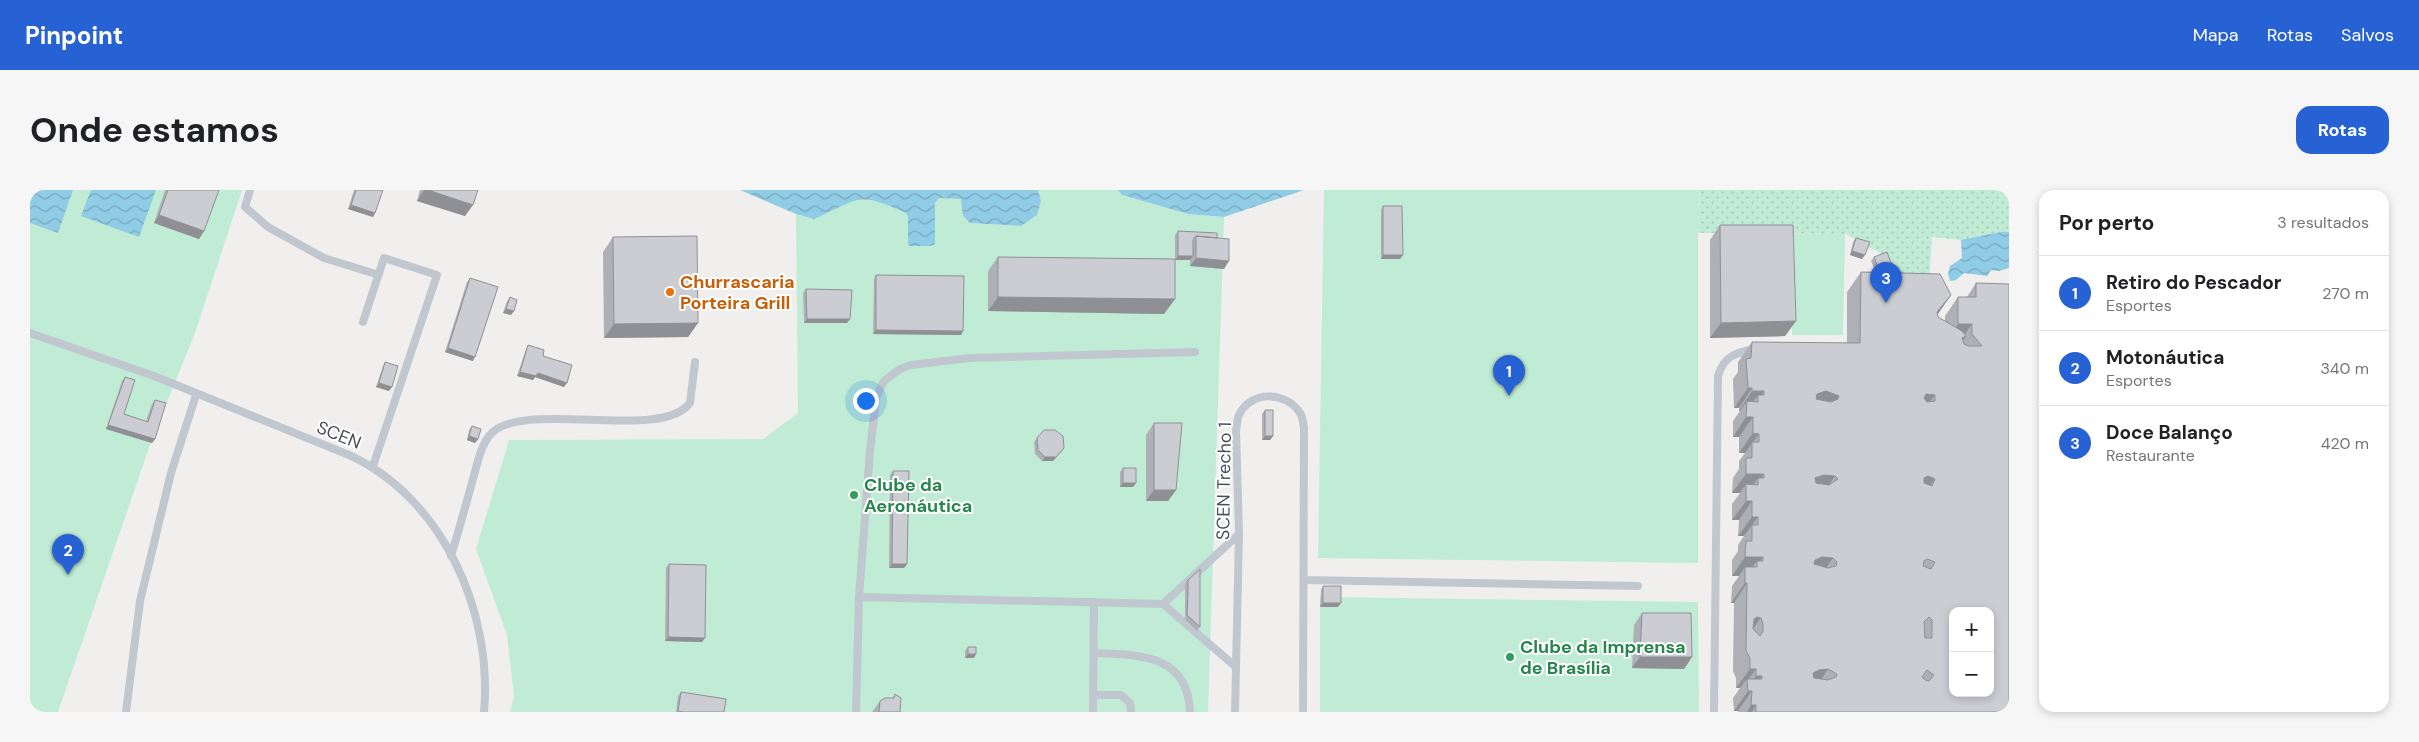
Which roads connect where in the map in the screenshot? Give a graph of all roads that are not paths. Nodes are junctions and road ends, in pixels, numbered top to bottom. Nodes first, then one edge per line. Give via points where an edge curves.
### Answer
1 (250, 190) edge
2 (379, 275) junction
3 (363, 322) dead end
4 (30, 333) edge
5 (1759, 348) edge
6 (1195, 352) dead end
7 (695, 362) dead end
8 (196, 395) junction
9 (373, 466) junction
10 (1239, 534) junction
11 (451, 556) junction
12 (1304, 580) junction
13 (1638, 586) dead end
14 (859, 597) junction
15 (1094, 602) junction
16 (1163, 604) junction
17 (1095, 653) junction
18 (1236, 666) junction
19 (1093, 695) junction
20 (126, 712) edge
21 (484, 712) edge
22 (856, 712) edge
23 (1093, 712) edge
24 (1131, 712) edge
25 (1190, 712) edge
26 (1235, 712) edge
27 (1303, 712) edge
28 (1714, 712) edge

1 - 2 lane via 245,206 268,227 324,258
2 - 3 lane
2 - 9 lane via 384,258 436,275
4 - 8 lane, SCEN via 154,376
5 - 28 lane via 1726,358 1718,376
6 - 14 lane via 970,358 912,365 892,373 880,387 874,409
7 - 11 lane via 690,403 668,416 519,421 496,430 485,444 479,460
8 - 9 lane, SCEN
8 - 20 lane via 171,473 140,601
9 - 11 lane, SCEN via 416,505
10 - 12 lane, SCEN Trecho 1 via 1236,430 1239,415 1247,404 1259,397 1275,396 1290,402 1301,414 1304,428
10 - 16 lane
10 - 18 lane, SCEN Trecho 1
11 - 21 lane, SCEN via 473,603 480,638
12 - 13 lane
12 - 27 lane, SCEN Trecho 1
14 - 15 lane
14 - 22 lane
15 - 16 lane
15 - 17 lane
16 - 18 lane
17 - 19 lane
17 - 25 lane via 1139,656 1166,664 1180,676 1185,686
18 - 26 lane, SCEN Trecho 1
19 - 23 lane
19 - 24 lane via 1121,696 1130,703

